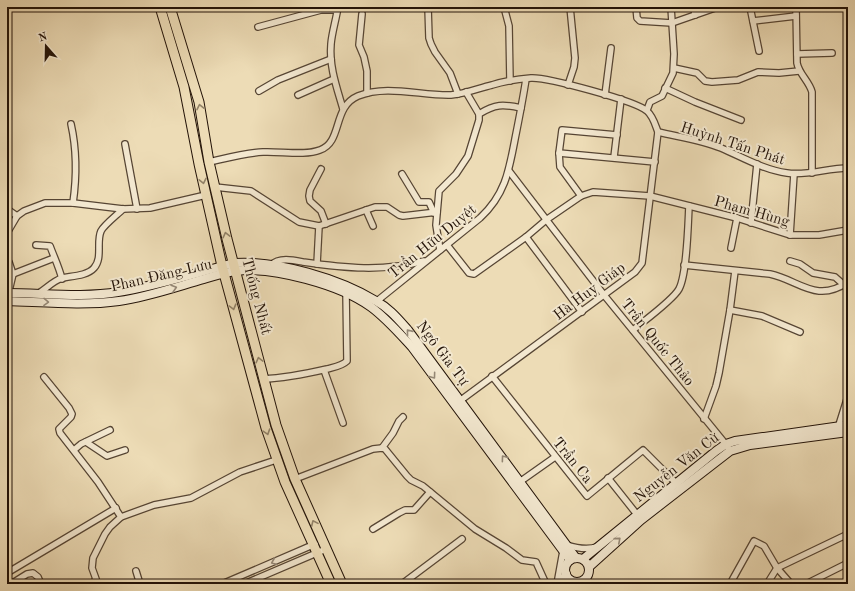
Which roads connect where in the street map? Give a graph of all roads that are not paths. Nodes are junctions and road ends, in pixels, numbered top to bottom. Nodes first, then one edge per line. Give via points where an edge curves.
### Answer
1 (160, 7) edge
2 (170, 7) edge
3 (428, 7) edge
4 (504, 7) edge
5 (570, 7) edge
6 (636, 7) edge
7 (671, 7) edge
8 (694, 7) edge
9 (718, 7) edge
10 (750, 7) edge
11 (796, 7) edge
12 (338, 8) edge
13 (362, 14) dead end
14 (695, 15) junction
15 (796, 16) junction
16 (753, 21) junction
17 (672, 23) junction
18 (258, 27) dead end
19 (176, 42) junction
20 (611, 48) dead end
21 (759, 51) dead end
22 (832, 53) dead end
23 (797, 54) junction
24 (331, 59) junction
25 (674, 68) junction
26 (799, 71) junction
27 (334, 79) junction
28 (526, 79) junction
29 (510, 81) junction
30 (568, 85) junction
31 (665, 88) junction
32 (259, 91) dead end
33 (466, 92) junction
34 (367, 93) junction
35 (458, 94) junction
36 (605, 94) junction
37 (298, 96) dead end
38 (621, 99) junction
39 (521, 108) junction
40 (343, 109) junction
41 (647, 110) junction
42 (479, 114) junction
43 (741, 120) dead end
44 (71, 124) dead end
45 (658, 132) junction
46 (617, 135) junction
47 (125, 144) dead end
48 (559, 153) junction
49 (614, 157) junction
50 (210, 162) junction
51 (655, 162) junction
52 (199, 164) junction
53 (757, 164) junction
54 (848, 168) edge
55 (321, 169) dead end
56 (509, 171) junction
57 (812, 173) junction
58 (402, 174) dead end
59 (794, 174) junction
60 (215, 188) junction
61 (206, 195) junction
62 (581, 196) junction
63 (650, 196) junction
64 (73, 203) junction
65 (689, 206) junction
66 (7, 209) edge
67 (137, 209) junction
68 (123, 210) junction
69 (366, 210) junction
70 (435, 213) junction
71 (16, 216) junction
72 (737, 218) junction
73 (546, 220) junction
74 (751, 223) junction
75 (326, 224) junction
76 (319, 226) junction
77 (373, 226) dead end
78 (848, 230) edge
79 (7, 233) edge
80 (790, 235) junction
81 (526, 237) junction
82 (36, 244) dead end
83 (447, 244) junction
84 (731, 248) dead end
85 (440, 250) junction
86 (54, 258) junction
87 (427, 260) junction
88 (790, 261) dead end
89 (9, 262) dead end
90 (317, 264) junction
91 (271, 265) junction
92 (684, 265) junction
93 (235, 267) junction
94 (223, 270) junction
95 (735, 271) junction
96 (13, 274) junction
97 (62, 279) junction
98 (846, 283) edge
99 (346, 292) junction
100 (39, 293) junction
101 (604, 295) junction
102 (7, 297) edge
103 (374, 304) junction
104 (730, 310) junction
105 (582, 312) junction
106 (633, 330) junction
107 (800, 332) dead end
108 (423, 356) junction
109 (324, 370) junction
110 (492, 376) junction
111 (44, 377) dead end
112 (264, 379) junction
113 (848, 396) edge
114 (269, 399) junction
115 (461, 400) junction
116 (258, 401) junction
117 (454, 406) junction
118 (403, 416) dead end
119 (704, 419) junction
120 (343, 423) dead end
121 (848, 425) edge
122 (110, 430) dead end
123 (838, 430) junction
124 (848, 432) edge
125 (484, 438) junction
126 (86, 442) junction
127 (382, 448) junction
128 (728, 448) junction
129 (74, 450) junction
130 (125, 450) dead end
131 (555, 457) junction
132 (276, 460) junction
133 (608, 478) junction
134 (295, 479) junction
135 (285, 482) junction
136 (518, 484) junction
137 (678, 486) junction
138 (430, 492) junction
139 (116, 508) junction
140 (121, 517) junction
141 (639, 517) junction
142 (373, 529) dead end
143 (848, 534) edge
144 (462, 539) dead end
145 (320, 547) junction
146 (597, 547) junction
147 (565, 548) junction
148 (576, 559) junction
149 (848, 563) edge
150 (589, 566) junction
151 (777, 568) junction
152 (136, 571) dead end
153 (7, 572) edge
154 (566, 574) junction
155 (580, 582) edge
156 (11, 584) edge
157 (41, 584) edge
158 (92, 584) edge
159 (140, 584) edge
160 (222, 584) edge
161 (244, 584) edge
162 (331, 584) edge
163 (342, 584) edge
164 (402, 584) edge
165 (546, 584) edge
166 (559, 584) edge
167 (730, 584) edge
168 (767, 584) edge
169 (791, 584) edge
170 (806, 584) edge

1 - 19 main road, Thống Nhất
2 - 19 main road, Thống Nhất
3 - 35 street via 431,44 450,73
4 - 29 street via 509,26
5 - 30 street via 575,58
6 - 17 street via 637,18 640,21
7 - 17 street
8 - 14 street
9 - 14 street
10 - 16 street
11 - 15 street
12 - 18 street
12 - 24 street via 331,44
13 - 34 street via 359,45 367,71
14 - 17 street
15 - 16 street
15 - 23 street
16 - 21 street
17 - 25 street
50 -> 19 main road, Thống Nhất via 199,102
19 - 52 main road, Thống Nhất
20 - 36 street
22 - 23 street
23 - 26 street
24 - 27 street
24 - 32 street via 283,78
25 - 26 street via 697,73 705,81 712,82 738,80 763,72
25 - 31 street
26 - 57 street via 812,92
27 - 37 street
27 - 40 street
28 - 29 street
28 - 30 street
28 - 39 street, Trần Hữu Duyệt
29 - 33 street
30 - 36 street
31 - 41 street via 662,96 650,102
31 - 43 street
33 - 35 street
33 - 42 street
34 - 35 street via 404,91
34 - 40 street via 350,101
36 - 38 street
38 - 41 street
38 - 46 street
39 - 42 street via 495,106
39 - 56 street, Trần Hữu Duyệt
40 - 50 street via 332,141 320,151 262,152
41 - 45 street, Huỳnh Tấn Phát
42 - 70 street via 480,120 468,156 456,174 438,190
44 - 64 street via 77,160
45 - 51 street, Hà Huy Giáp
45 - 53 street, Huỳnh Tấn Phát via 720,148
46 - 48 street via 562,130
46 - 49 street
47 - 67 street
48 - 49 street
48 - 62 street via 560,167
49 - 51 street
50 - 52 main road
50 - 60 main road, Thống Nhất
51 - 63 street, Hà Huy Giáp
52 -> 61 main road, Thống Nhất
53 - 59 street, Huỳnh Tấn Phát
53 - 74 street
54 - 57 street, Huỳnh Tấn Phát
55 - 75 street via 310,190 309,198 321,211
56 - 73 street, Trần Quốc Thảo
56 - 83 street, Trần Hữu Duyệt via 490,208
57 - 59 street, Huỳnh Tấn Phát
58 - 70 street via 419,202 428,202
59 - 80 street
60 - 76 street via 251,191 299,222
93 -> 60 main road, Thống Nhất
61 - 67 street
61 - 94 main road, Thống Nhất
62 - 63 street, Phạm Hùng via 593,192
62 - 73 street
63 - 65 street, Phạm Hùng
63 - 101 street, Hà Huy Giáp via 642,263 635,272
64 - 68 street
64 - 71 street via 45,203
65 - 72 street, Phạm Hùng
65 - 92 street
66 - 71 street
67 - 68 street
68 - 97 street via 103,227 98,258 93,270
69 - 70 street via 383,206 405,216
69 - 75 street
69 - 77 street
70 - 85 street
71 - 79 street
72 - 74 street, Phạm Hùng
72 - 84 street
73 - 81 street
73 - 101 street, Trần Quốc Thảo
74 - 80 street, Phạm Hùng
75 - 76 street
76 - 90 street
78 - 80 street, Phạm Hùng via 819,235
81 - 83 street via 474,274 469,273
81 - 105 street
82 - 86 street via 50,246
83 - 85 street, Trần Hữu Duyệt
85 - 87 street, Trần Hữu Duyệt
86 - 96 street
86 - 97 street
87 - 90 street via 383,268
87 - 103 street, Trần Hữu Duyệt
88 - 98 street via 813,273 835,277
89 - 96 street
90 - 91 street via 283,260
91 - 93 main road, Ngô Gia Tự via 248,262
91 - 103 main road, Ngô Gia Tự via 336,282 351,288
92 - 95 street
92 - 106 street via 679,289 672,298
93 - 94 main road, Ngô Gia Tự
93 - 99 main road, Ngô Gia Tự via 286,274
112 -> 93 main road, Thống Nhất
94 - 100 main road, Phan Đăng Lưu via 117,292
102 -> 94 main road, Phan Đăng Lưu via 96,303 118,301 145,296
94 -> 116 main road, Thống Nhất
95 - 98 street via 778,276 803,288 821,291
95 - 104 street
96 - 102 street
97 - 100 street via 48,285
99 - 103 main road, Ngô Gia Tự
99 - 109 street via 348,361
100 - 102 main road, Phan Đăng Lưu
101 - 105 street, Hà Huy Giáp
101 - 106 street, Trần Quốc Thảo
103 - 108 main road, Ngô Gia Tự
104 - 107 street via 762,316
104 - 119 street via 716,386
105 - 110 street, Hà Huy Giáp
106 - 119 street, Trần Quốc Thảo
108 - 115 main road, Ngô Gia Tự
108 -> 117 main road, Ngô Gia Tự
109 - 112 street via 300,376
109 - 120 street
110 - 115 street, Hà Huy Giáp
110 - 131 street, Trần Ca
111 - 129 street via 71,412 71,418 59,429
112 - 114 main road, Thống Nhất
113 - 123 street
114 - 116 main road
114 - 134 main road, Thống Nhất
115 - 117 main road
115 - 125 main road, Ngô Gia Tự
116 -> 132 main road, Thống Nhất
117 - 125 main road, Ngô Gia Tự
118 - 127 street
119 - 128 street, Trần Quốc Thảo
121 - 123 main road, Nguyễn Văn Cừ
122 - 126 street
123 - 124 main road, Nguyễn Văn Cừ
123 - 128 main road, Nguyễn Văn Cừ via 740,440
125 - 136 main road, Ngô Gia Tự
126 - 129 street
126 - 130 street via 107,456
127 - 134 street via 373,449
127 - 138 street via 406,476
128 - 137 main road, Nguyễn Văn Cừ
129 - 139 street
131 - 133 street, Trần Ca via 587,496
131 - 136 street
132 - 135 main road, Thống Nhất
132 - 140 street via 240,472 191,498 154,505
133 - 137 street, Trần Ca via 643,450
133 - 141 street
134 - 135 main road
145 -> 134 main road, Thống Nhất
135 - 145 main road, Thống Nhất
136 - 147 main road, Ngô Gia Tự
137 - 141 main road, Nguyễn Văn Cừ
138 - 142 street via 414,510 405,510
138 - 165 street via 475,529 519,558 536,562
139 - 140 street
139 - 153 street
140 - 158 street via 110,526 94,558 92,568 96,579
141 - 146 main road, Nguyễn Văn Cừ
150 -> 141 main road, Nguyễn Văn Cừ
143 - 151 street
144 - 164 street
145 -> 160 street
145 - 161 street
145 - 162 main road, Thống Nhất
145 - 163 main road, Thống Nhất
146 - 147 street
146 - 148 main road, Nguyễn Văn Cừ
147 - 148 main road, Ngô Gia Tự
147 - 166 street
148 - 150 main road via 586,561
148 - 154 main road via 566,566
149 - 170 street
150 - 155 main road via 589,573
151 - 167 street via 764,546 754,541
151 - 168 street
151 - 169 street
152 - 159 street
154 - 155 main road via 570,579
154 - 166 main road
156 - 157 street via 33,573

